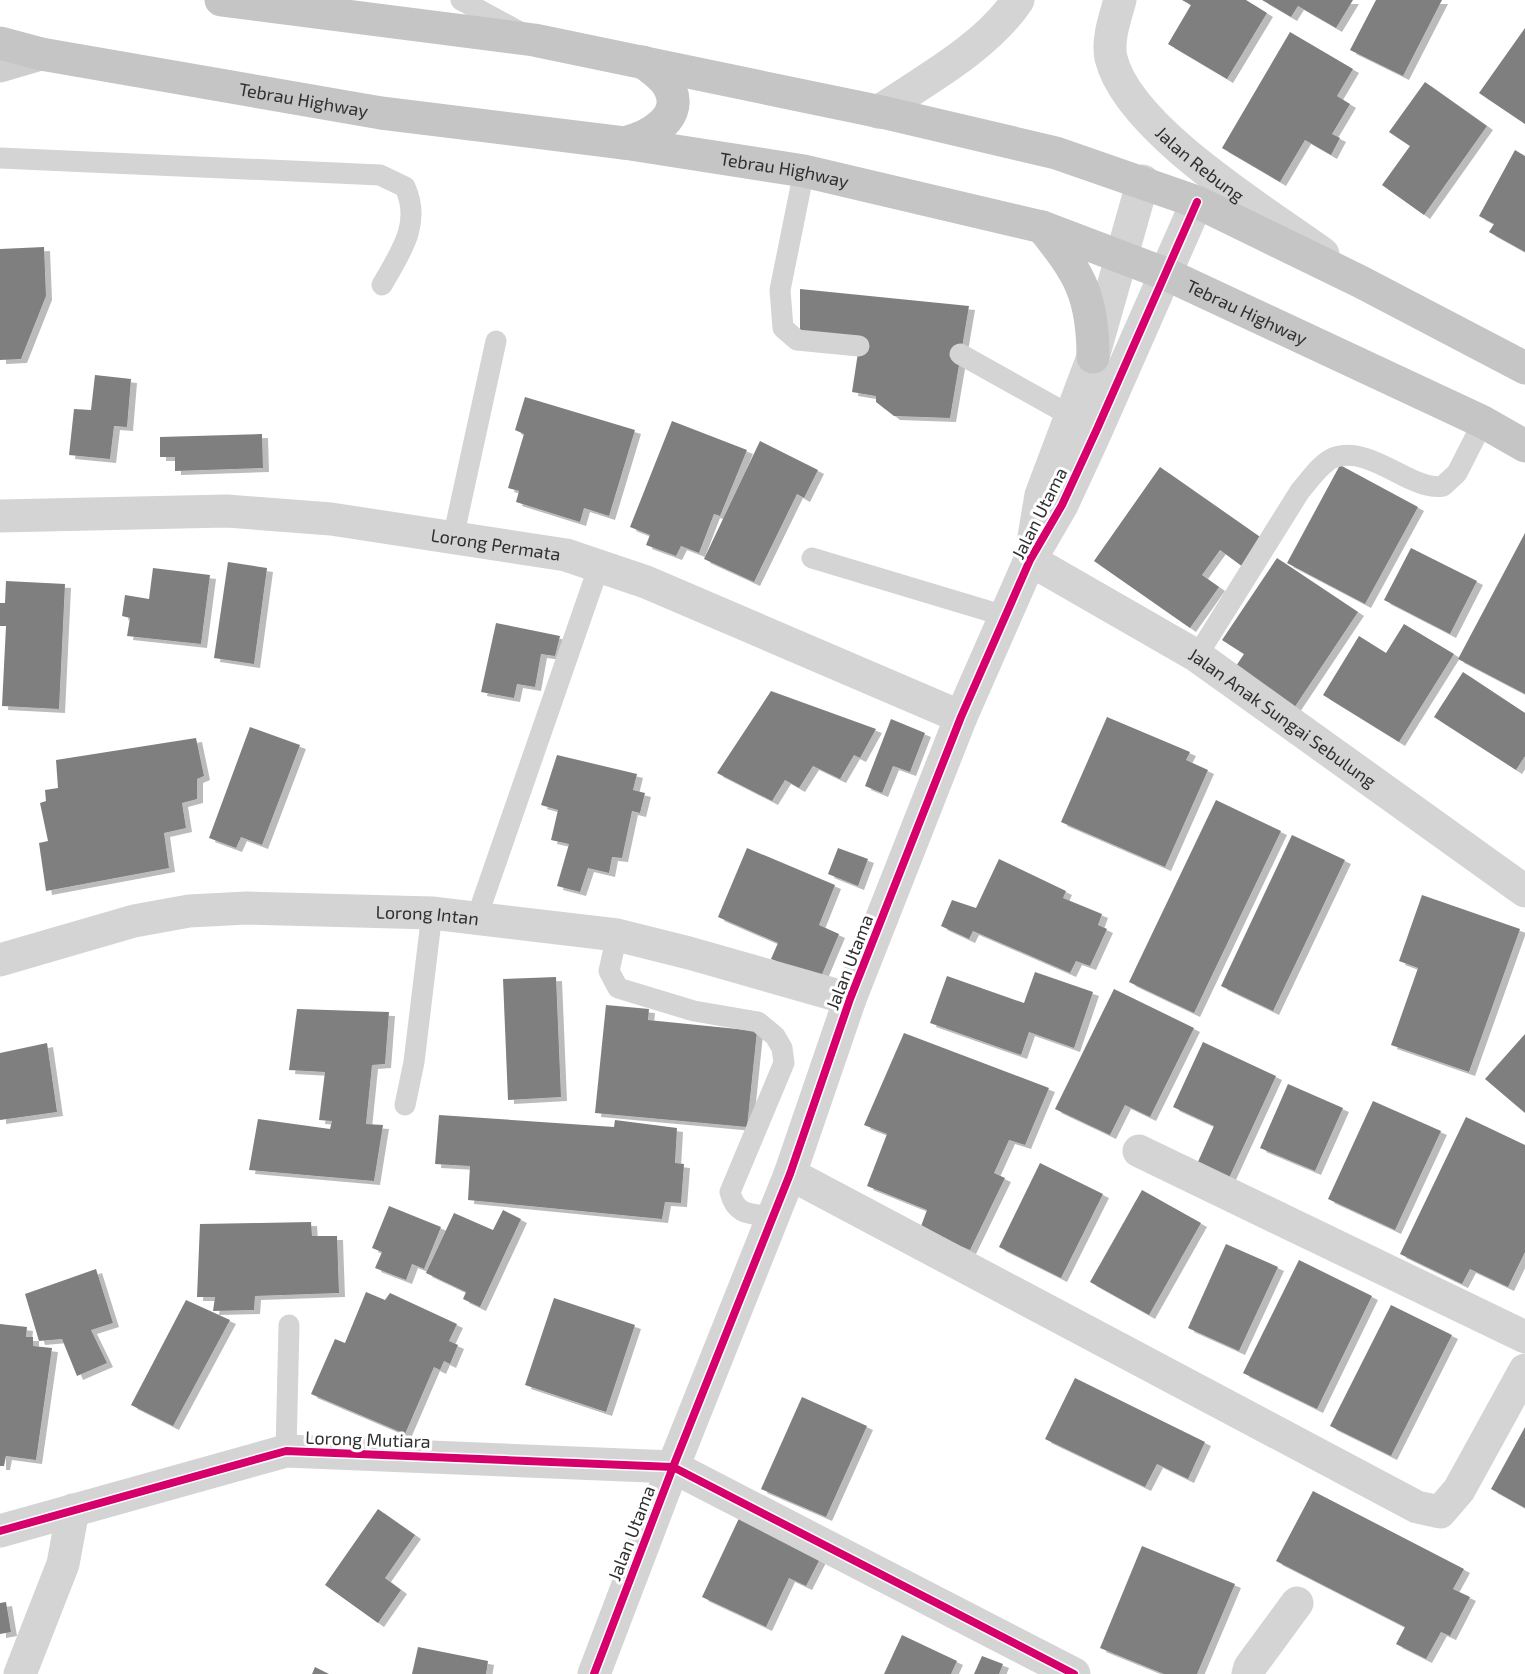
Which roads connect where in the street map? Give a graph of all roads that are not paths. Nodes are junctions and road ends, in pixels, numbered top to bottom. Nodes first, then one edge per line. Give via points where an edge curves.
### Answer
1 (221, 0) edge
2 (461, 0) edge
3 (1018, 0) edge
4 (1120, 0) edge
5 (534, 40) junction
6 (0, 43) edge
7 (41, 54) junction
8 (643, 62) junction
9 (0, 66) edge
10 (878, 112) junction
11 (624, 143) junction
12 (0, 158) edge
13 (804, 171) junction
14 (1143, 182) junction
15 (1197, 201) junction
16 (1042, 227) junction
17 (1122, 258) junction
18 (1166, 274) junction
19 (1361, 282) junction
20 (382, 285) dead end
21 (496, 341) dead end
22 (860, 346) dead end
23 (960, 354) dead end
24 (1094, 357) junction
25 (1525, 368) edge
26 (1482, 422) junction
27 (1084, 423) junction
28 (1525, 446) edge
29 (0, 516) edge
30 (453, 538) junction
31 (812, 558) dead end
32 (1030, 560) junction
33 (599, 566) junction
34 (1005, 616) junction
35 (1197, 656) junction
36 (961, 717) junction
37 (1525, 891) edge
38 (432, 913) junction
39 (477, 916) junction
40 (617, 935) junction
41 (0, 960) edge
42 (850, 999) junction
43 (405, 1106) dead end
44 (1139, 1151) dead end
45 (790, 1174) junction
46 (774, 1217) junction
47 (289, 1325) dead end
48 (1525, 1337) edge
49 (1525, 1370) edge
50 (286, 1451) junction
51 (673, 1467) junction
52 (73, 1510) junction
53 (0, 1531) edge
54 (1297, 1603) dead end
55 (20, 1674) edge
56 (594, 1674) edge
57 (1074, 1674) edge
58 (1248, 1674) edge

1 - 5 highway
2 - 5 lane
3 - 10 street via 1007,16 979,40
4 - 19 street, Jalan Rebung via 1112,30 1111,58 1126,90 1153,126
5 - 8 highway
6 - 7 highway, Tebrau Highway
7 - 9 main road
7 - 11 highway, Tebrau Highway via 381,113
8 - 10 highway
8 - 11 highway via 669,86 671,114 645,138
10 - 14 highway via 1056,153
11 - 13 highway, Tebrau Highway
12 - 20 lane via 380,175 405,187 412,203 410,237
13 - 16 highway, Tebrau Highway
13 - 22 lane via 780,290 783,328 797,340
14 - 15 highway
14 - 17 street, Jalan Utama
15 - 18 street, Jalan Utama
15 - 19 highway
16 - 17 highway, Tebrau Highway
16 - 24 highway via 1068,259 1083,288 1093,321
17 - 18 highway, Tebrau Highway
17 - 24 street, Jalan Utama
18 - 26 highway, Tebrau Highway
18 - 27 street, Jalan Utama
19 - 25 highway
21 - 30 lane
23 - 27 lane
24 - 27 street, Jalan Utama
26 - 28 highway, Tebrau Highway
26 - 35 lane via 1457,473 1443,486 1424,485 1352,456 1333,458 1300,491
27 - 32 street, Jalan Utama via 1041,495
29 - 30 street, Lorong Permata via 227,511 331,519
30 - 33 street, Lorong Permata via 566,555
31 - 34 lane
32 - 34 street, Jalan Utama
32 - 35 street, Jalan Anak Sungai Sebulung
33 - 36 street, Lorong Permata via 646,582
33 - 39 lane
34 - 36 street, Jalan Utama
35 - 37 street, Jalan Anak Sungai Sebulung
36 - 42 street, Jalan Utama
38 - 39 street, Lorong Intan
38 - 41 street, Lorong Intan via 247,908 189,911 134,921
38 - 43 lane
39 - 40 street, Lorong Intan
40 - 42 street, Lorong Intan
40 - 46 lane via 609,971 618,988 694,1011 758,1022 782,1048 784,1063 730,1192 739,1211
42 - 45 street, Jalan Utama
44 - 48 street
45 - 46 street, Jalan Utama
45 - 49 street via 1417,1507 1440,1512 1459,1490
46 - 51 street, Jalan Utama
47 - 50 lane
50 - 51 street, Lorong Mutiara
50 - 52 street, Lorong Mutiara
51 - 56 street, Jalan Utama
51 - 57 street
52 - 53 street, Lorong Mutiara
52 - 55 street via 63,1564
54 - 58 street

